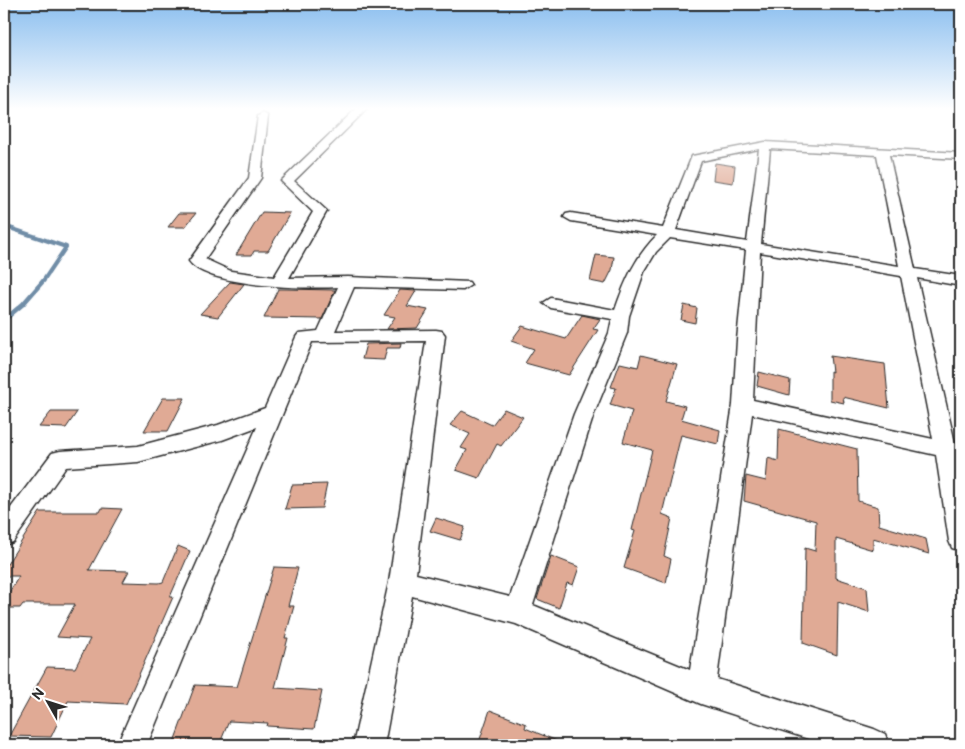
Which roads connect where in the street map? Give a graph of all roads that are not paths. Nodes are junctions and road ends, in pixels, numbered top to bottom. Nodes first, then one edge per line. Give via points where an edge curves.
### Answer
1 (260, 143) edge
2 (327, 143) edge
3 (765, 145) junction
4 (882, 151) junction
5 (961, 156) edge
6 (570, 217) dead end
7 (668, 232) junction
8 (753, 246) junction
9 (908, 272) junction
10 (961, 281) edge
11 (279, 282) junction
12 (348, 282) junction
13 (462, 285) dead end
14 (551, 303) dead end
15 (621, 316) junction
16 (324, 337) junction
17 (744, 405) junction
18 (274, 412) junction
19 (953, 450) edge
20 (4, 535) edge
21 (961, 541) edge
22 (402, 582) junction
23 (518, 612) junction
24 (701, 689) junction
25 (132, 745) edge
26 (368, 745) edge
27 (874, 745) edge

1 - 11 street via 255,178 196,261 227,274
2 - 11 street via 287,181 320,211
3 - 4 street
3 - 7 street via 696,158
3 - 8 street
4 - 5 street
4 - 9 street
6 - 7 street
7 - 8 street
7 - 15 street via 650,250 636,272
8 - 9 street
8 - 17 street via 744,357
9 - 10 street
9 - 19 street
11 - 12 street
12 - 13 street
12 - 16 street
14 - 15 street
15 - 23 street via 618,333 584,414
16 - 18 street via 306,337
16 - 22 street via 436,335
17 - 19 street
17 - 24 street
18 - 20 street via 222,432 138,454 60,459
18 - 25 street
19 - 21 street
22 - 23 street
22 - 26 street
23 - 24 street
24 - 27 street

